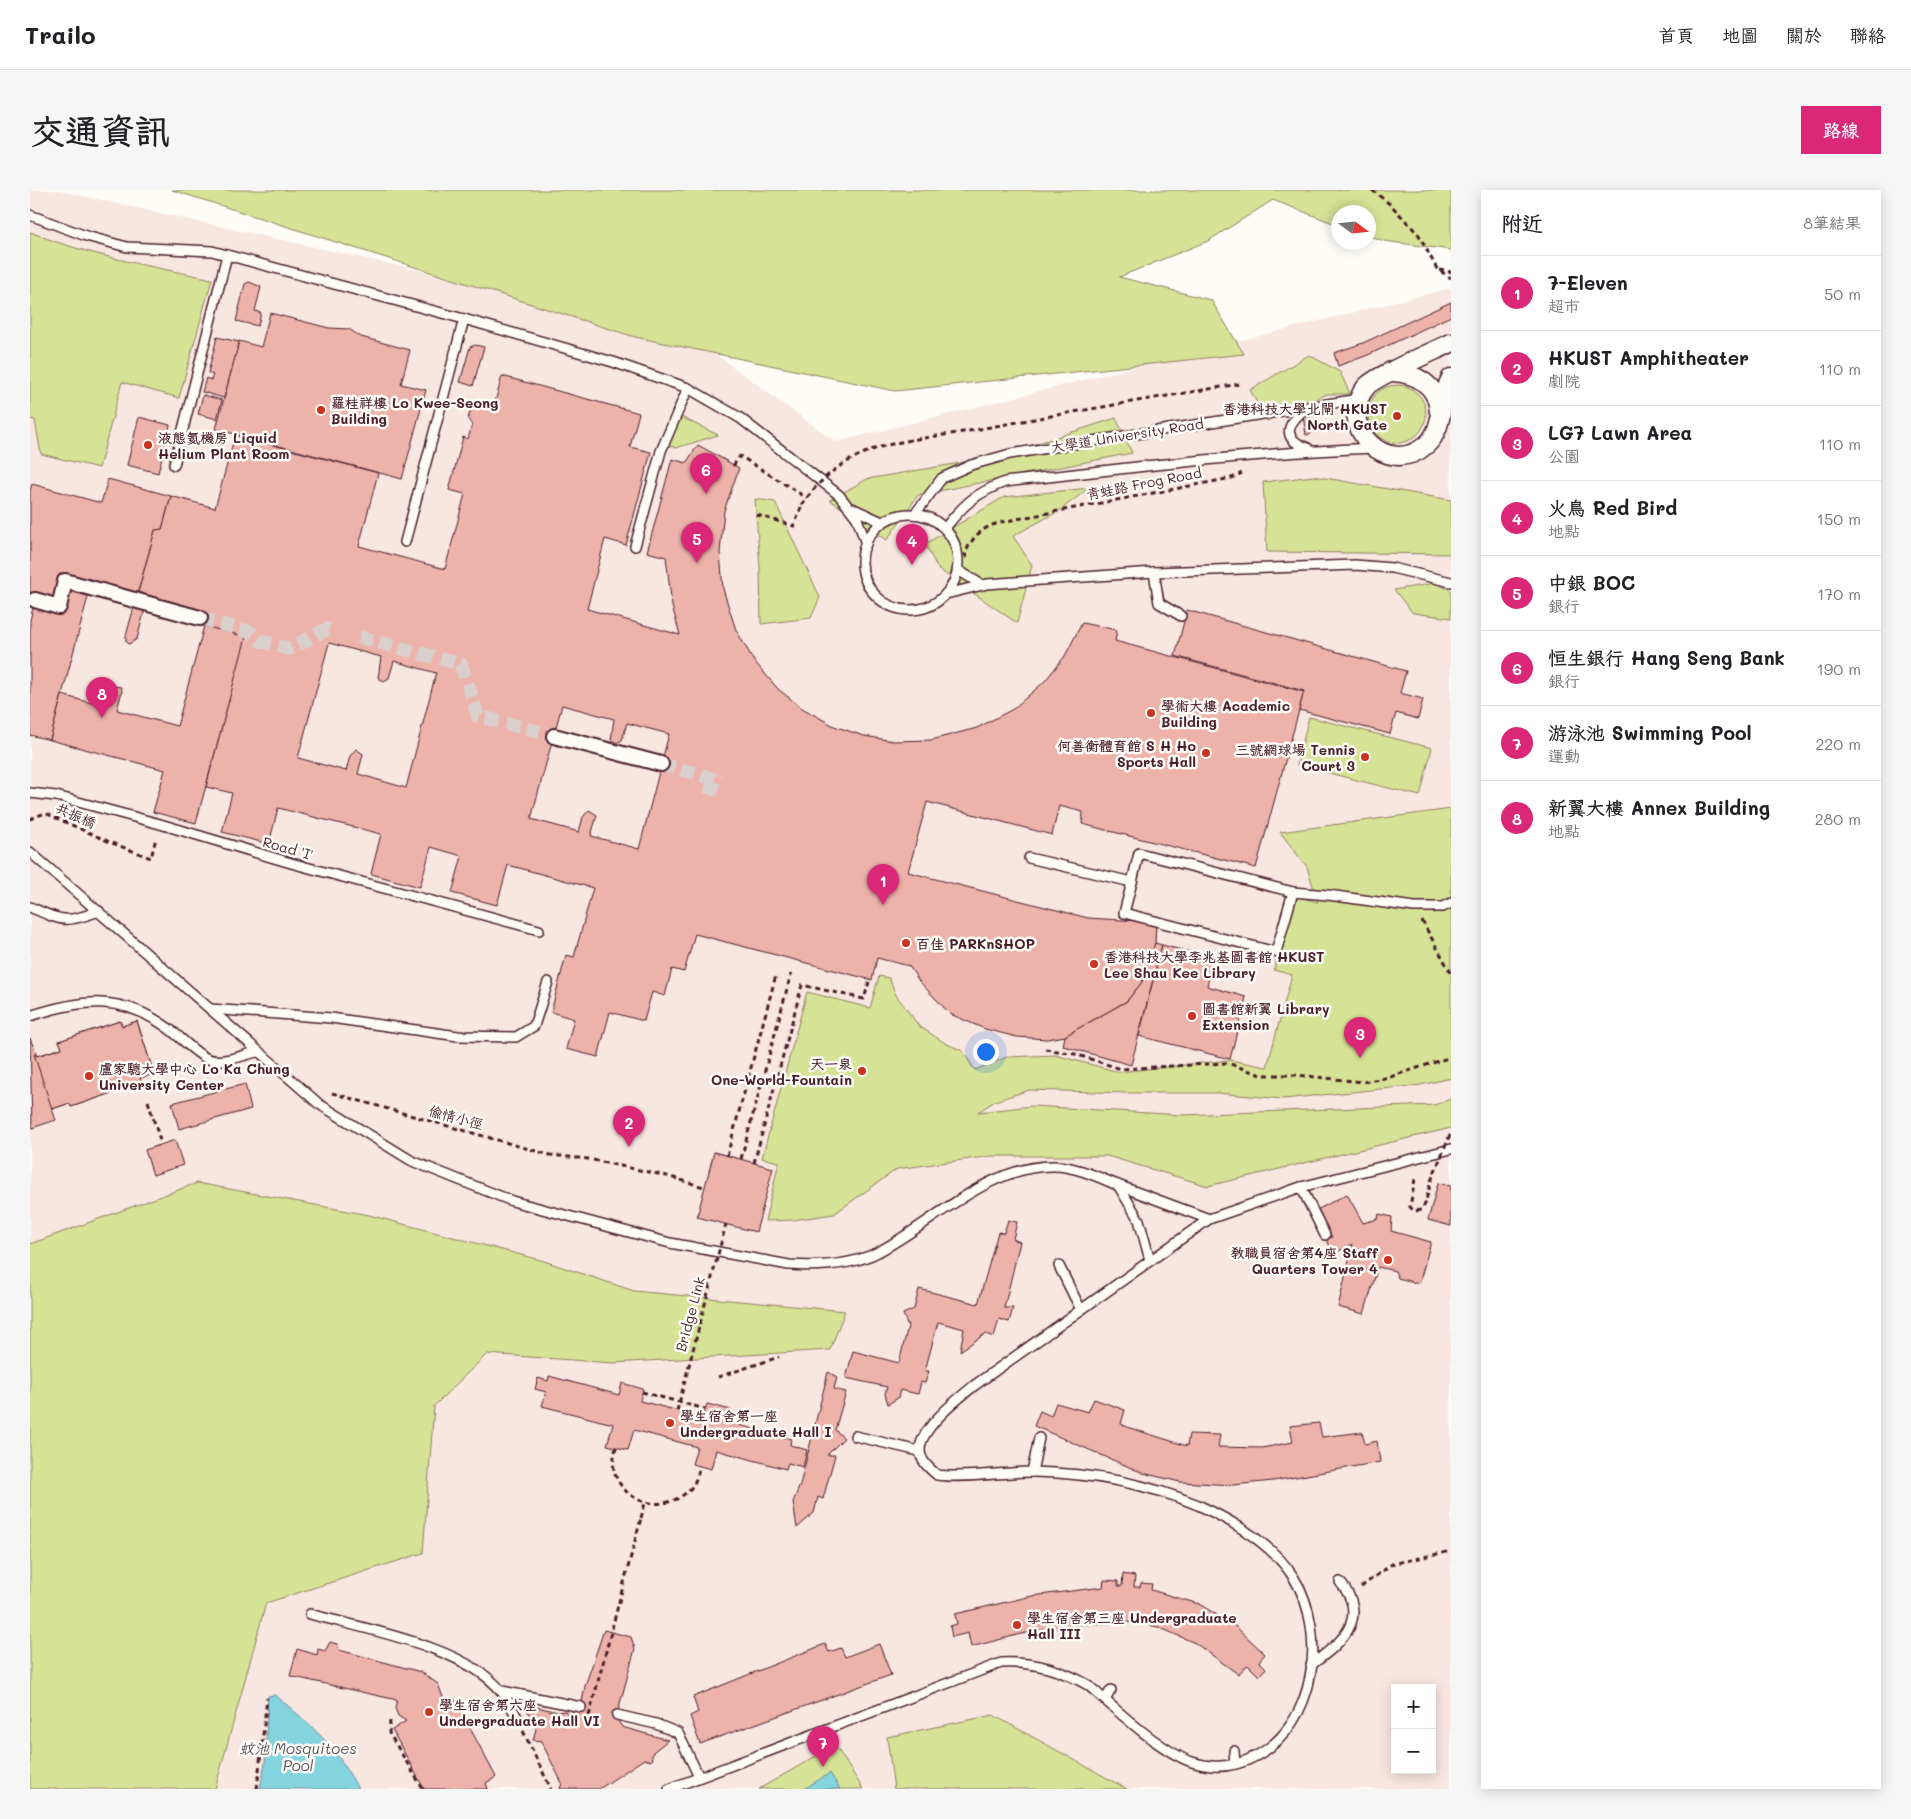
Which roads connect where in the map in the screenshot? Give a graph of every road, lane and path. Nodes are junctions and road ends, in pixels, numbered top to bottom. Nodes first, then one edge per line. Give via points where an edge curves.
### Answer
1 (1372, 190) edge
2 (30, 215) edge
3 (227, 255) junction
4 (1438, 269) junction
5 (1451, 272) edge
6 (1451, 278) edge
7 (464, 319) junction
8 (1451, 343) edge
9 (1392, 372) junction
10 (1451, 378) edge
11 (1239, 384) dead end
12 (688, 388) junction
13 (1359, 399) junction
14 (1310, 406) junction
15 (1440, 420) junction
16 (1373, 448) junction
17 (1312, 450) junction
18 (174, 465) dead end
19 (734, 466) dead end
20 (1250, 470) dead end
21 (807, 498) junction
22 (849, 507) junction
23 (915, 514) junction
24 (757, 515) dead end
25 (882, 522) junction
26 (945, 528) junction
27 (405, 542) dead end
28 (866, 544) junction
29 (635, 546) dead end
30 (968, 560) dead end
31 (958, 570) junction
32 (1154, 572) junction
33 (1451, 582) edge
34 (982, 584) junction
35 (946, 594) junction
36 (35, 600) dead end
37 (1181, 616) dead end
38 (200, 618) tunnel mouth
39 (554, 736) tunnel mouth
40 (661, 764) tunnel mouth
41 (30, 793) edge
42 (30, 819) edge
43 (160, 824) junction
44 (30, 852) edge
45 (1030, 858) dead end
46 (1132, 882) junction
47 (1293, 892) junction
48 (1451, 903) edge
49 (30, 907) edge
50 (1414, 907) junction
51 (99, 911) junction
52 (539, 930) dead end
53 (1451, 973) edge
54 (791, 974) dead end
55 (776, 975) dead end
56 (548, 982) dead end
57 (869, 982) dead end
58 (210, 1009) junction
59 (30, 1016) edge
60 (1045, 1049) dead end
61 (257, 1052) junction
62 (1451, 1057) edge
63 (326, 1091) dead end
64 (148, 1101) dead end
65 (1451, 1132) edge
66 (161, 1144) dead end
67 (1451, 1149) edge
68 (727, 1156) dead end
69 (741, 1160) dead end
70 (754, 1163) dead end
71 (1416, 1179) dead end
72 (1118, 1185) junction
73 (704, 1187) dead end
74 (1301, 1187) junction
75 (1209, 1219) junction
76 (726, 1224) dead end
77 (1324, 1235) dead end
78 (1150, 1260) junction
79 (1059, 1266) dead end
80 (1081, 1310) junction
81 (779, 1356) dead end
82 (718, 1377) dead end
83 (642, 1392) dead end
84 (679, 1400) junction
85 (705, 1408) dead end
86 (677, 1411) dead end
87 (855, 1436) dead end
88 (1038, 1438) dead end
89 (616, 1447) dead end
90 (920, 1451) junction
91 (700, 1466) dead end
92 (1032, 1472) junction
93 (645, 1503) junction
94 (1451, 1551) edge
95 (1340, 1582) dead end
96 (1348, 1592) junction
97 (310, 1614) dead end
98 (1311, 1665) junction
99 (1111, 1690) dead end
100 (502, 1692) junction
101 (267, 1698) dead end
102 (1105, 1700) junction
103 (580, 1707) dead end
104 (617, 1715) dead end
105 (589, 1716) dead end
106 (518, 1719) joint
107 (390, 1721) dead end
108 (1234, 1751) dead end
109 (1235, 1764) junction
110 (699, 1777) junction
111 (257, 1789) edge
112 (423, 1789) edge
113 (551, 1789) edge
114 (669, 1789) edge

1 - 4 path via 1419,235
2 - 3 lane via 127,247 212,251
3 - 7 lane
3 - 18 lane
4 - 5 path
4 - 6 path
7 - 12 lane via 614,362
7 - 27 lane
8 - 9 street
9 - 13 street via 1367,386
9 - 15 street via 1408,373 1422,379 1433,390 1439,404
10 - 15 street via 1445,389
11 - 21 path, bridge via 890,446 864,453 839,465 817,483
12 - 22 lane via 746,422 839,495
12 - 29 lane via 661,451
13 - 14 lane, 大學道 University Road
13 - 16 street via 1356,412 1358,426
14 - 17 lane via 1293,418 1290,436 1296,444
14 - 23 lane, 大學道 University Road via 1010,454 971,465 942,478
15 - 16 street via 1435,434 1414,453 1400,456
16 - 17 lane
17 - 26 lane via 1005,482 983,490 967,502
19 - 21 path via 740,456
20 - 30 path, 青蛙路 Frog Road via 1232,478 1001,522 984,528 971,539 965,554
21 - 24 path via 794,526
22 - 25 lane
22 - 28 lane via 857,518
23 - 25 lane via 904,514
23 - 26 lane via 932,518
25 - 28 lane
26 - 31 lane via 956,547
28 - 35 lane via 862,560 864,577 872,592 885,603 900,609 917,610
31 - 34 lane
31 - 35 lane
32 - 33 lane via 1355,566 1392,568
32 - 34 lane
32 - 37 lane via 1159,603
34 - 35 lane
36 - 38 street via 59,607 65,581
39 - 40 street
41 - 43 lane, Road 'I' via 56,796
42 - 43 path, 共振橋 via 45,813 150,858
43 - 52 lane, Road 'I'
44 - 51 lane
45 - 46 lane
46 - 47 lane via 1139,853
46 - 47 lane via 1124,913 1276,952
47 - 50 lane
48 - 50 lane via 1443,907
49 - 51 lane via 66,921
50 - 53 path
51 - 58 lane
54 - 69 path
55 - 68 path
56 - 58 lane via 534,1026 516,1038 458,1036 331,1018
57 - 70 path via 864,999 802,985
58 - 61 lane
59 - 61 lane via 100,1001 141,1010 208,1059 219,1061
60 - 62 path via 1074,1054 1121,1069 1228,1063 1261,1075 1363,1082 1390,1078
61 - 72 lane via 319,1104 412,1162 512,1201 670,1243 789,1265 844,1263 878,1252 940,1211 991,1183 1027,1169 1056,1166
63 - 73 path, 偷情小徑 via 550,1155 588,1159
64 - 66 path
65 - 71 path, bridge via 1425,1204 1421,1210 1414,1211 1410,1207
67 - 74 lane
72 - 75 lane
72 - 78 lane via 1139,1220
74 - 75 lane
74 - 77 lane
75 - 78 lane
76 - 84 path, Bridge Link, bridge
78 - 80 lane
79 - 80 lane
80 - 90 lane via 944,1410 923,1439
81 - 82 path
83 - 84 path
84 - 85 path
84 - 86 path, Bridge Link, bridge
87 - 90 lane
88 - 92 lane
89 - 93 path via 615,1474 625,1490
90 - 92 lane via 926,1466 937,1475
91 - 93 path via 692,1486 680,1498 662,1504
92 - 98 lane via 1086,1476 1153,1490 1197,1505 1251,1535 1281,1561 1299,1587 1310,1620
93 - 105 path, bridge
94 - 96 path via 1392,1564 1365,1585
95 - 96 lane
96 - 98 lane via 1353,1612 1349,1631 1336,1647
97 - 100 lane via 454,1656
98 - 109 lane via 1301,1710 1287,1732 1268,1750
99 - 102 lane
100 - 103 lane
100 - 106 lane
101 - 111 path
102 - 109 lane via 1174,1755 1214,1767
102 - 110 lane via 1088,1684 1060,1670 1001,1663
104 - 110 lane via 678,1733
106 - 113 path
107 - 112 path via 389,1733
108 - 109 lane
110 - 114 lane

